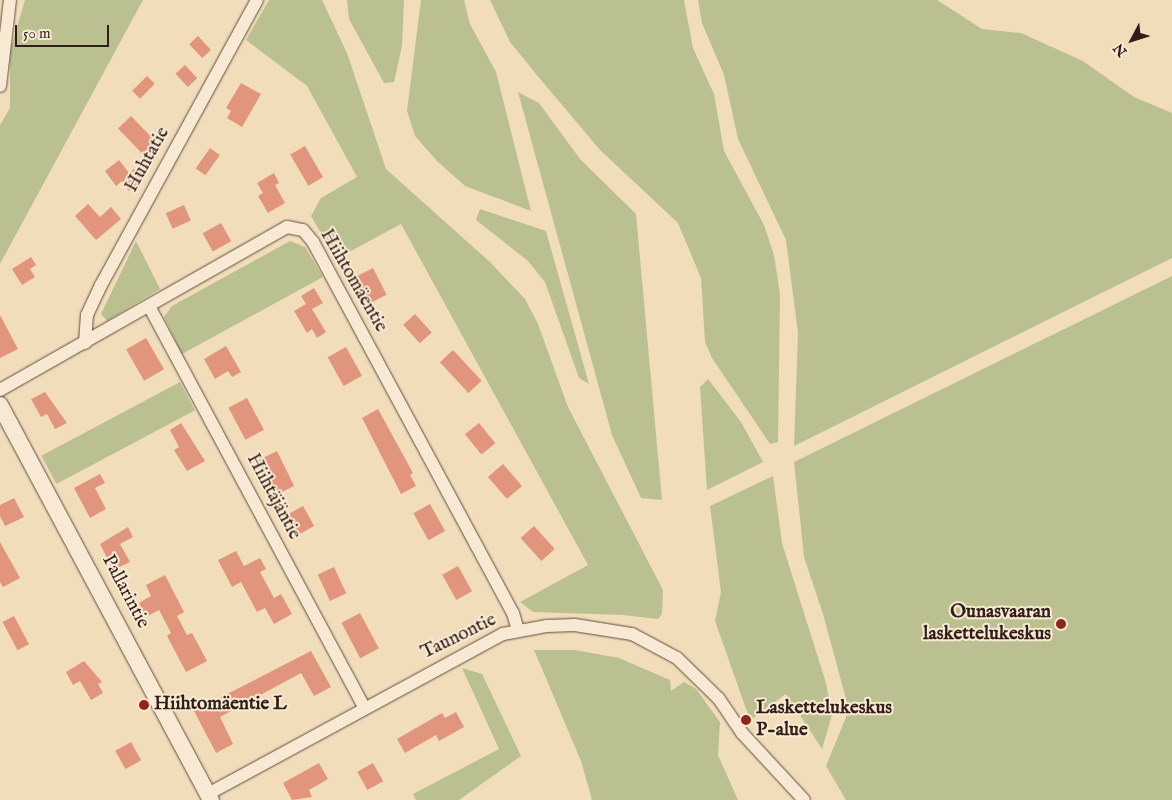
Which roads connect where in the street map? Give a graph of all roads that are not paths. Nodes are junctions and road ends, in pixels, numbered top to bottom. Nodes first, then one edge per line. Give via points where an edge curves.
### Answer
1 (10, 0) edge
2 (257, 0) edge
3 (0, 86) edge
4 (149, 306) junction
5 (85, 343) junction
6 (0, 390) edge
7 (0, 405) edge
8 (518, 630) junction
9 (364, 707) junction
10 (210, 797) edge
11 (804, 800) edge

1 - 3 street
2 - 5 street, Huhtatie via 102,285 87,315
4 - 5 street, Hiihtomäentie
4 - 8 street, Hiihtomäentie via 287,227 303,230 514,614
4 - 9 street, Hiihtäjäntie
5 - 6 street, Hiihtomäentie
7 - 10 street, Pallarintie
8 - 9 street, Taunontie via 476,646
8 - 11 street, Taunontie via 576,625 632,634 654,644 700,677 742,733
9 - 10 street, Taunontie

